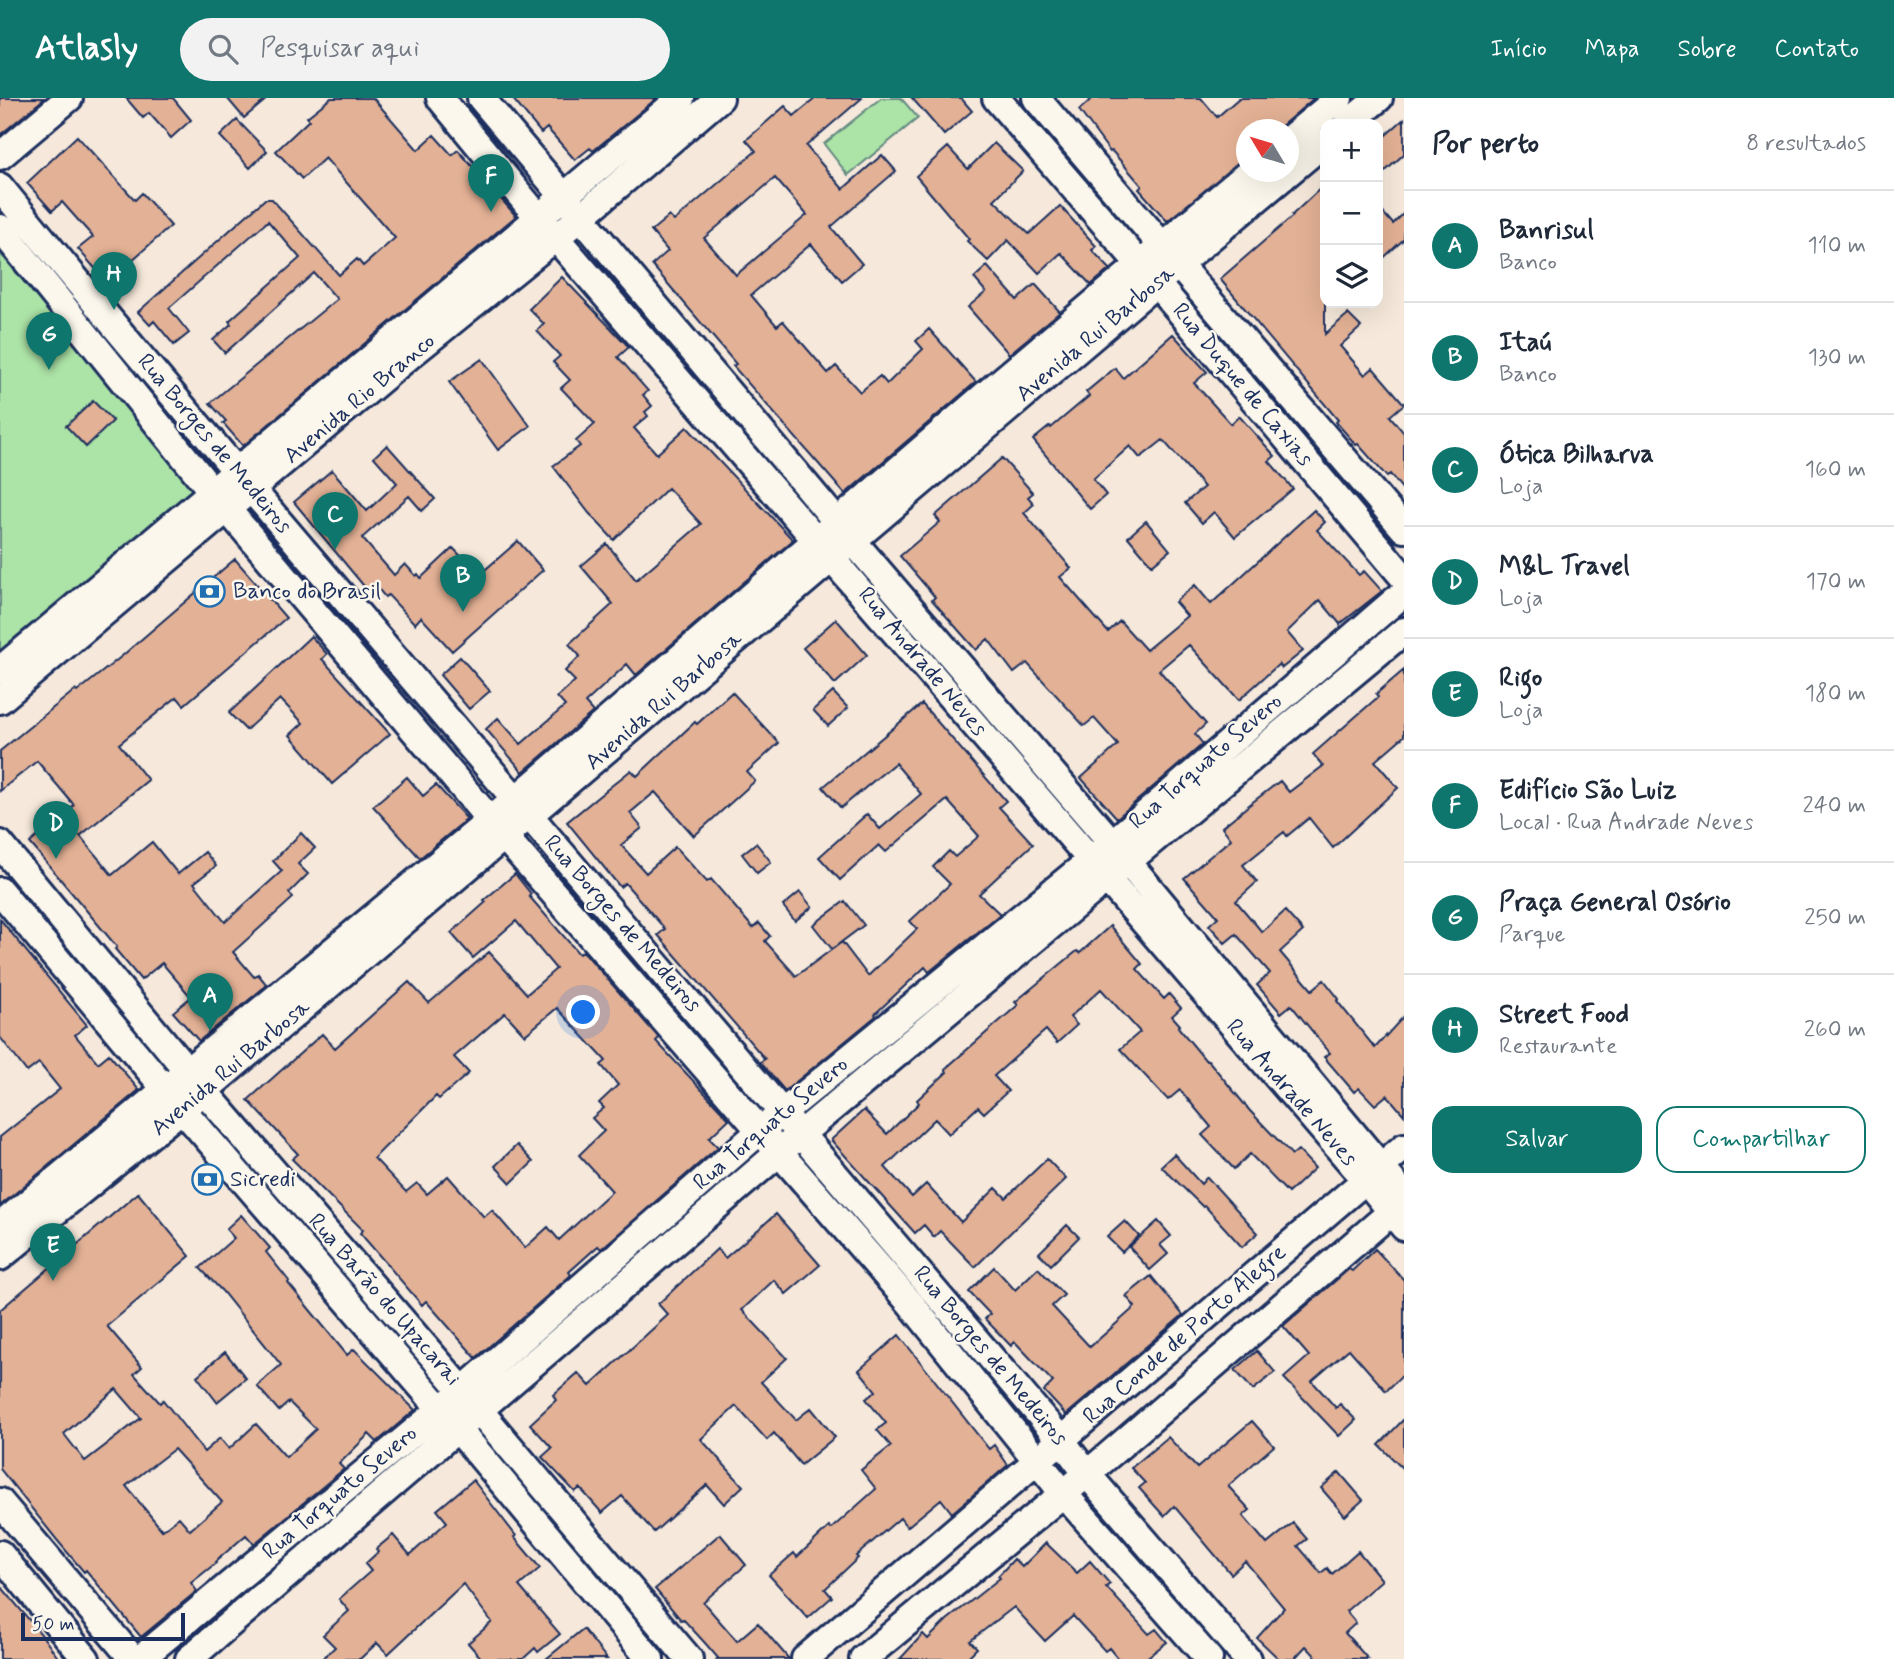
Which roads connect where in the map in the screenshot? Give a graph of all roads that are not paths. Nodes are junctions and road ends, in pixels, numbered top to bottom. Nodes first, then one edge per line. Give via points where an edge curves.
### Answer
1 (69, 98) edge
2 (440, 98) edge
3 (681, 98) edge
4 (720, 98) edge
5 (996, 98) edge
6 (1035, 98) edge
7 (1339, 98) edge
8 (1379, 98) edge
9 (488, 107) edge
10 (1353, 119) edge
11 (1299, 132) edge
12 (474, 139) junction
13 (1320, 146) edge
14 (0, 156) edge
15 (1098, 170) junction
16 (1240, 182) edge
17 (0, 187) edge
18 (1074, 189) junction
19 (564, 196) junction
20 (538, 217) junction
21 (581, 217) junction
22 (0, 228) edge
23 (556, 238) junction
24 (1171, 254) junction
25 (41, 258) junction
26 (1148, 273) junction
27 (401, 348) junction
28 (1308, 416) junction
29 (1285, 436) junction
30 (244, 480) junction
31 (219, 500) junction
32 (1404, 529) edge
33 (845, 531) junction
34 (825, 548) junction
35 (315, 563) junction
36 (1404, 578) edge
37 (289, 582) junction
38 (1404, 593) edge
39 (80, 620) junction
40 (1404, 631) edge
41 (0, 670) edge
42 (983, 693) junction
43 (0, 700) edge
44 (964, 711) junction
45 (1258, 718) junction
46 (448, 722) junction
47 (1277, 738) junction
48 (425, 743) junction
49 (522, 808) junction
50 (497, 829) junction
51 (0, 844) edge
52 (1120, 852) junction
53 (1099, 870) junction
54 (0, 891) edge
55 (1181, 946) junction
56 (874, 1038) junction
57 (891, 1059) junction
58 (197, 1081) junction
59 (174, 1099) junction
60 (784, 1112) junction
61 (759, 1132) junction
62 (802, 1133) junction
63 (1404, 1147) edge
64 (778, 1153) junction
65 (269, 1166) junction
66 (1373, 1174) junction
67 (246, 1184) junction
68 (863, 1206) junction
69 (1401, 1209) edge
70 (17, 1222) edge
71 (842, 1225) junction
72 (324, 1230) junction
73 (301, 1248) junction
74 (0, 1257) edge
75 (932, 1287) junction
76 (580, 1288) junction
77 (911, 1304) junction
78 (599, 1307) junction
79 (1217, 1308) junction
80 (1242, 1340) junction
81 (470, 1400) junction
82 (440, 1410) junction
83 (458, 1429) junction
84 (1062, 1441) junction
85 (1039, 1460) junction
86 (1087, 1474) junction
87 (1063, 1493) junction
88 (0, 1502) edge
89 (0, 1554) edge
90 (601, 1556) junction
91 (580, 1577) junction
92 (219, 1593) junction
93 (880, 1596) junction
94 (239, 1617) junction
95 (902, 1627) junction
96 (1229, 1637) junction
97 (1207, 1657) edge
98 (86, 1659) edge
99 (133, 1659) edge
100 (140, 1659) edge
101 (189, 1659) edge
102 (650, 1659) edge
103 (689, 1659) edge
104 (805, 1659) edge
105 (863, 1659) edge
106 (1247, 1659) edge

1 - 14 street
2 - 12 street, Rua Andrade Neves
3 - 19 street, Avenida Rio Branco
4 - 21 street, Avenida Rio Branco
5 - 18 street, Rua Duque de Caxias
6 - 15 street, Rua Duque de Caxias
7 - 11 street
8 - 10 street
9 - 12 street
9 - 19 street, Rua Andrade Neves
12 - 20 street, Rua Andrade Neves
13 - 24 street, Avenida Rui Barbosa
15 - 18 street
15 - 24 street, Rua Duque de Caxias
16 - 24 street, Avenida Rui Barbosa
17 - 25 street, Rua Borges de Medeiros
18 - 26 street, Rua Duque de Caxias
19 - 20 street, Avenida Rio Branco
19 - 21 street, Rua Andrade Neves
20 - 23 street, Rua Andrade Neves
20 - 27 street, Avenida Rio Branco
21 - 23 street, Avenida Rio Branco
21 - 33 street, Rua Andrade Neves
22 - 25 street, Rua Borges de Medeiros
23 - 27 street, Avenida Rio Branco
23 - 34 street, Rua Andrade Neves
24 - 26 street, Avenida Rui Barbosa
24 - 28 street, Rua Duque de Caxias
25 - 30 street, Rua Borges de Medeiros
25 - 31 street, Rua Borges de Medeiros
26 - 29 street, Rua Duque de Caxias
26 - 33 street, Avenida Rui Barbosa
27 - 30 street, Avenida Rio Branco
28 - 29 street
28 - 32 street, Rua Duque de Caxias
29 - 36 street, Rua Duque de Caxias
30 - 31 street, Avenida Rio Branco
30 - 35 street, Rua Borges de Medeiros
31 - 37 street, Rua Borges de Medeiros
31 - 39 street, Avenida Rio Branco
33 - 34 street, Avenida Rui Barbosa
33 - 42 street, Rua Andrade Neves
34 - 44 street, Rua Andrade Neves
34 - 49 street, Avenida Rui Barbosa
35 - 37 street
35 - 46 street, Rua Borges de Medeiros
37 - 48 street, Rua Borges de Medeiros
38 - 45 street, Rua Torquato Severo
39 - 41 street, Avenida Rio Branco
39 - 43 street, Avenida Rio Branco
40 - 47 street, Rua Torquato Severo
42 - 44 street
42 - 52 street, Rua Andrade Neves
44 - 53 street, Rua Andrade Neves
45 - 47 street
45 - 52 street, Rua Torquato Severo
46 - 48 street
46 - 49 street, Rua Borges de Medeiros
47 - 52 street, Rua Torquato Severo
48 - 50 street, Rua Borges de Medeiros
49 - 50 street, Avenida Rui Barbosa
49 - 60 street, Rua Borges de Medeiros
50 - 58 street, Avenida Rui Barbosa
50 - 61 street, Rua Borges de Medeiros
51 - 58 street, Rua Barão do Upacarai
52 - 53 street, Rua Torquato Severo
52 - 55 street, Rua Andrade Neves
53 - 55 street, Rua Andrade Neves
53 - 56 street, Rua Torquato Severo
53 - 57 street, Rua Torquato Severo
54 - 59 street, Rua Barão do Upacarai
55 - 66 street, Rua Andrade Neves
56 - 57 street
56 - 60 street, Rua Torquato Severo
57 - 62 street, Rua Torquato Severo
58 - 59 street, Avenida Rui Barbosa
58 - 65 street, Rua Barão do Upacarai
59 - 67 street, Rua Barão do Upacarai
59 - 70 street, Avenida Rui Barbosa
60 - 61 street, Rua Torquato Severo
60 - 62 street, Rua Borges de Medeiros
61 - 64 street, Rua Borges de Medeiros
61 - 76 street, Rua Torquato Severo
62 - 64 street, Rua Torquato Severo
62 - 68 street, Rua Borges de Medeiros
63 - 66 street, Rua Conde de Porto Alegre
64 - 71 street, Rua Borges de Medeiros
64 - 78 street, Rua Torquato Severo
65 - 67 street
65 - 72 street, Rua Barão do Upacarai
66 - 69 street, Rua Andrade Neves
66 - 79 street, Rua Conde de Porto Alegre
67 - 73 street, Rua Barão do Upacarai
68 - 71 street
68 - 75 street, Rua Borges de Medeiros
69 - 80 street, Rua Conde de Porto Alegre
70 - 74 street, Avenida Rui Barbosa
71 - 77 street, Rua Borges de Medeiros
72 - 73 street
72 - 81 street, Rua Barão do Upacarai
73 - 82 street, Rua Barão do Upacarai
75 - 77 street
75 - 84 street, Rua Borges de Medeiros
76 - 78 street
76 - 81 street, Rua Torquato Severo
77 - 85 street, Rua Borges de Medeiros
78 - 81 street, Rua Torquato Severo
79 - 80 street
79 - 84 street, Rua Conde de Porto Alegre
80 - 86 street, Rua Conde de Porto Alegre
81 - 82 street, Rua Torquato Severo
81 - 83 street, Rua Torquato Severo
81 - 90 street, Rua Barão do Upacarai
82 - 83 street, Rua Barão do Upacarai
82 - 92 street, Rua Torquato Severo
83 - 91 street, Rua Barão do Upacarai
83 - 94 street, Rua Torquato Severo
84 - 85 street, Rua Conde de Porto Alegre
84 - 86 street, Rua Borges de Medeiros
85 - 87 street, Rua Borges de Medeiros
85 - 93 street, Rua Conde de Porto Alegre
86 - 87 street, Rua Conde de Porto Alegre
86 - 96 street, Rua Borges de Medeiros
87 - 95 street, Rua Conde de Porto Alegre
87 - 97 street, Rua Borges de Medeiros
88 - 99 street
89 - 98 street
90 - 91 street
90 - 103 street, Rua Barão do Upacarai
91 - 102 street, Rua Barão do Upacarai
92 - 94 street
92 - 100 street, Rua Torquato Severo
93 - 95 street
93 - 104 street, Rua Conde de Porto Alegre
94 - 101 street, Rua Torquato Severo
95 - 105 street, Rua Conde de Porto Alegre
96 - 97 street
96 - 106 street, Rua Borges de Medeiros

